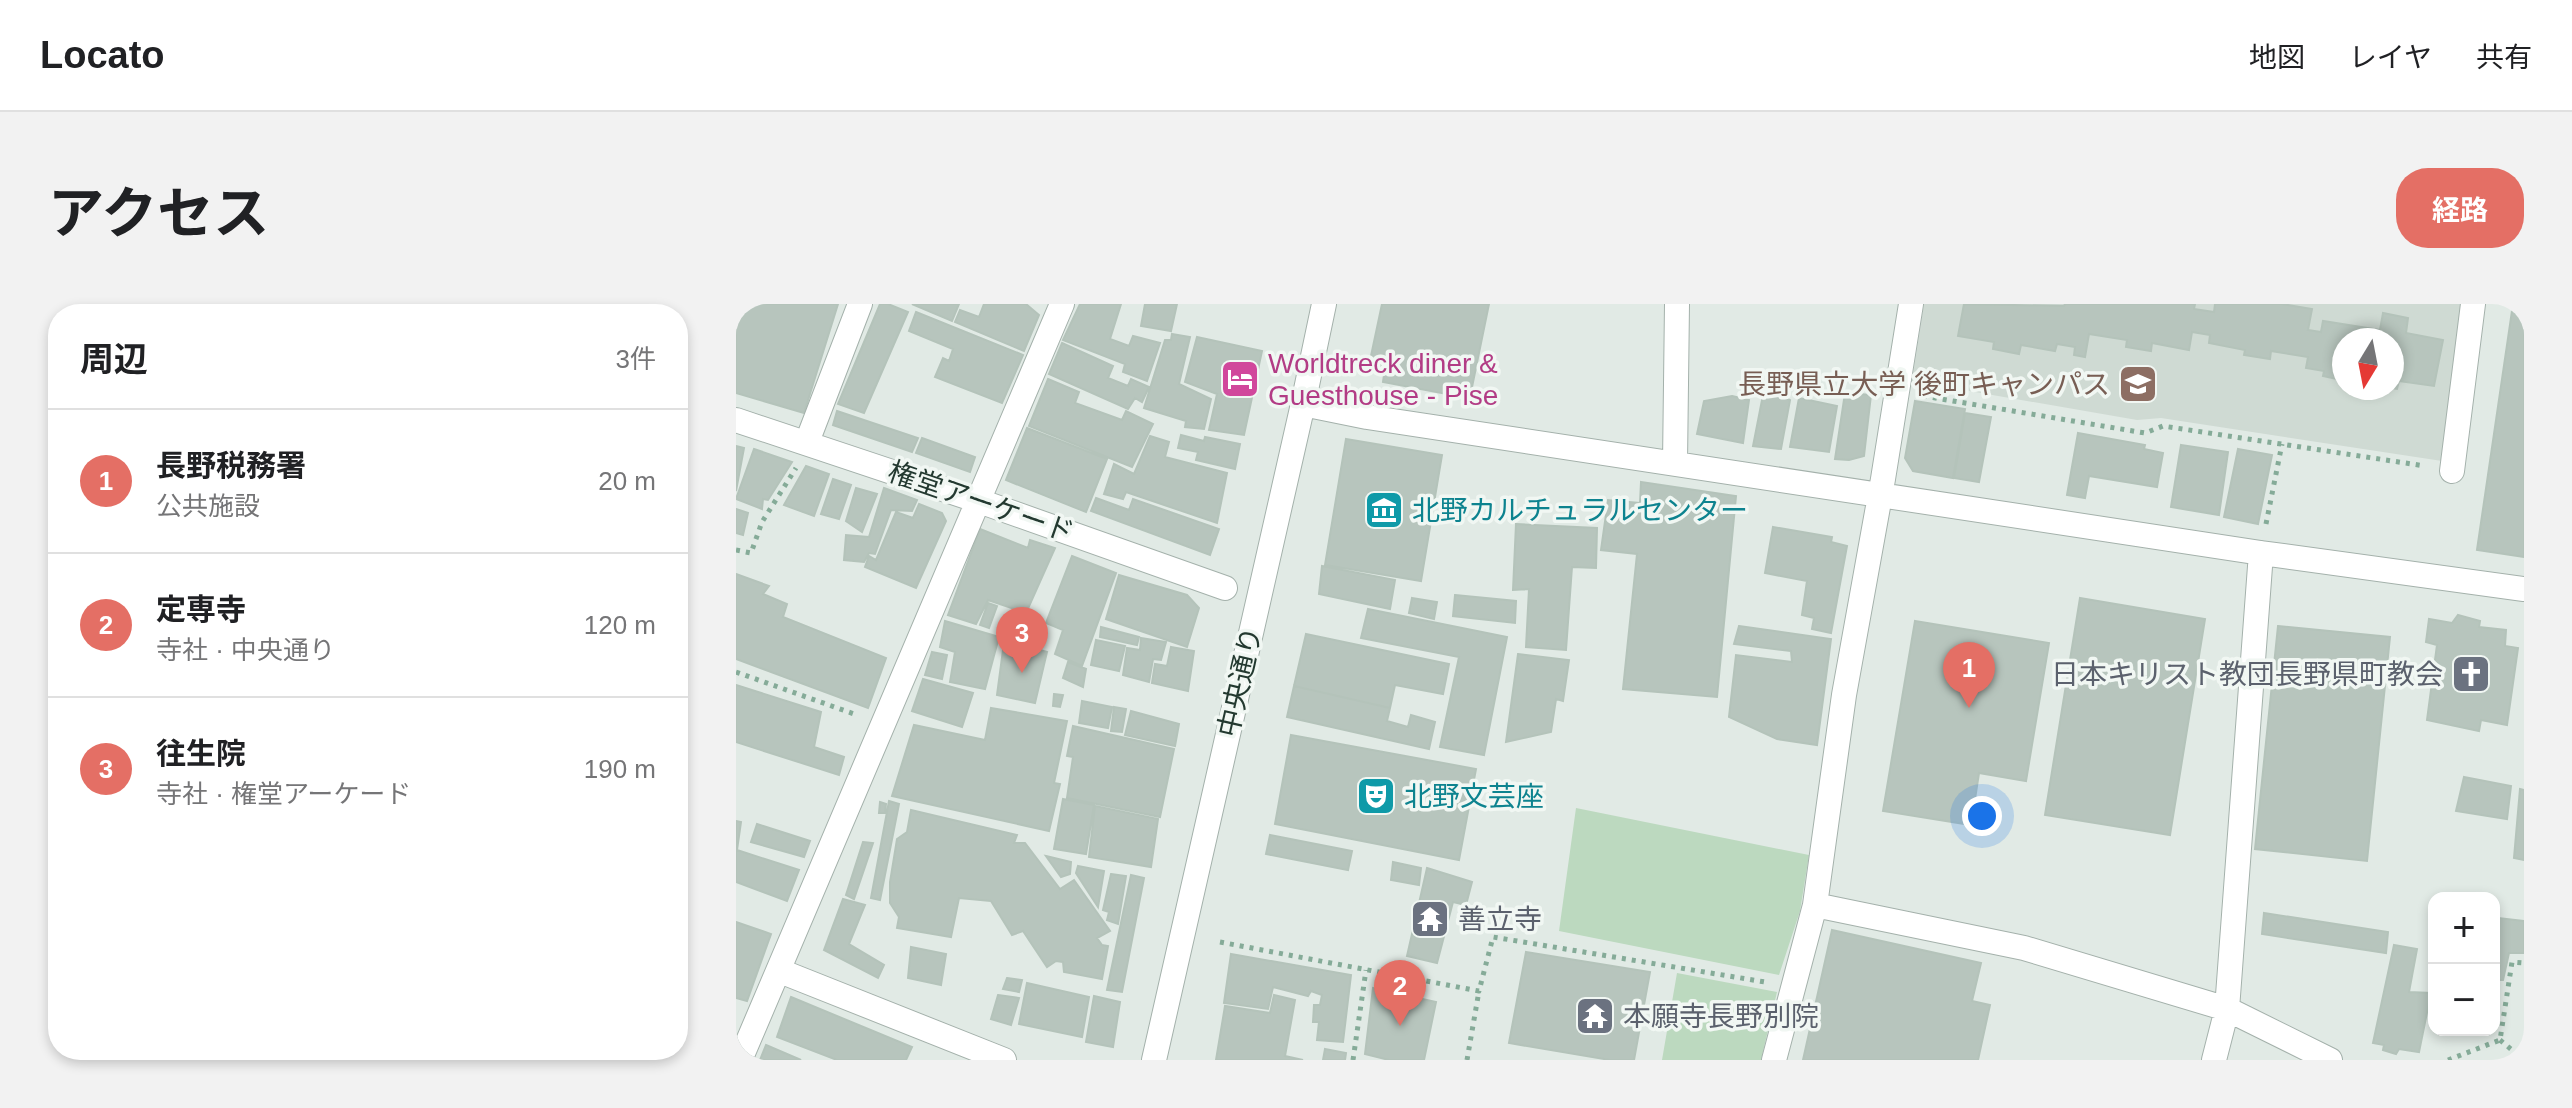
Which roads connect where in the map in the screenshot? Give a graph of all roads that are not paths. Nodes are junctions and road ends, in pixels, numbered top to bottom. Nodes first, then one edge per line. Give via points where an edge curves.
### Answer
1 (860, 304) edge
2 (1062, 304) edge
3 (1324, 304) edge
4 (1677, 304) edge
5 (1911, 304) edge
6 (2473, 304) edge
7 (1303, 404) junction
8 (736, 420) edge
9 (809, 443) junction
10 (1675, 463) junction
11 (2452, 471) road end
12 (1881, 493) junction
13 (979, 501) junction
14 (2261, 553) junction
15 (1225, 588) dead end
16 (2524, 589) edge
17 (1815, 905) junction
18 (780, 971) junction
19 (2227, 1009) junction
20 (746, 1018) edge
21 (740, 1060) edge
22 (1004, 1060) edge
23 (1154, 1060) edge
24 (1774, 1060) edge
25 (2214, 1060) edge
26 (2330, 1060) edge

1 - 9 street
2 - 13 street
3 - 7 street, 中央通り
4 - 10 street
5 - 12 street
6 - 11 street
7 - 10 street
7 - 23 street, 中央通り
8 - 9 street, 権堂アーケード
9 - 13 street, 権堂アーケード
10 - 12 street
12 - 14 street
12 - 17 street via 1844,695
13 - 15 street, 権堂アーケード
13 - 18 street
14 - 16 street
14 - 19 street
17 - 19 street via 2024,948
17 - 24 street
18 - 20 street
18 - 22 street
19 - 25 street
19 - 26 street
20 - 21 street

